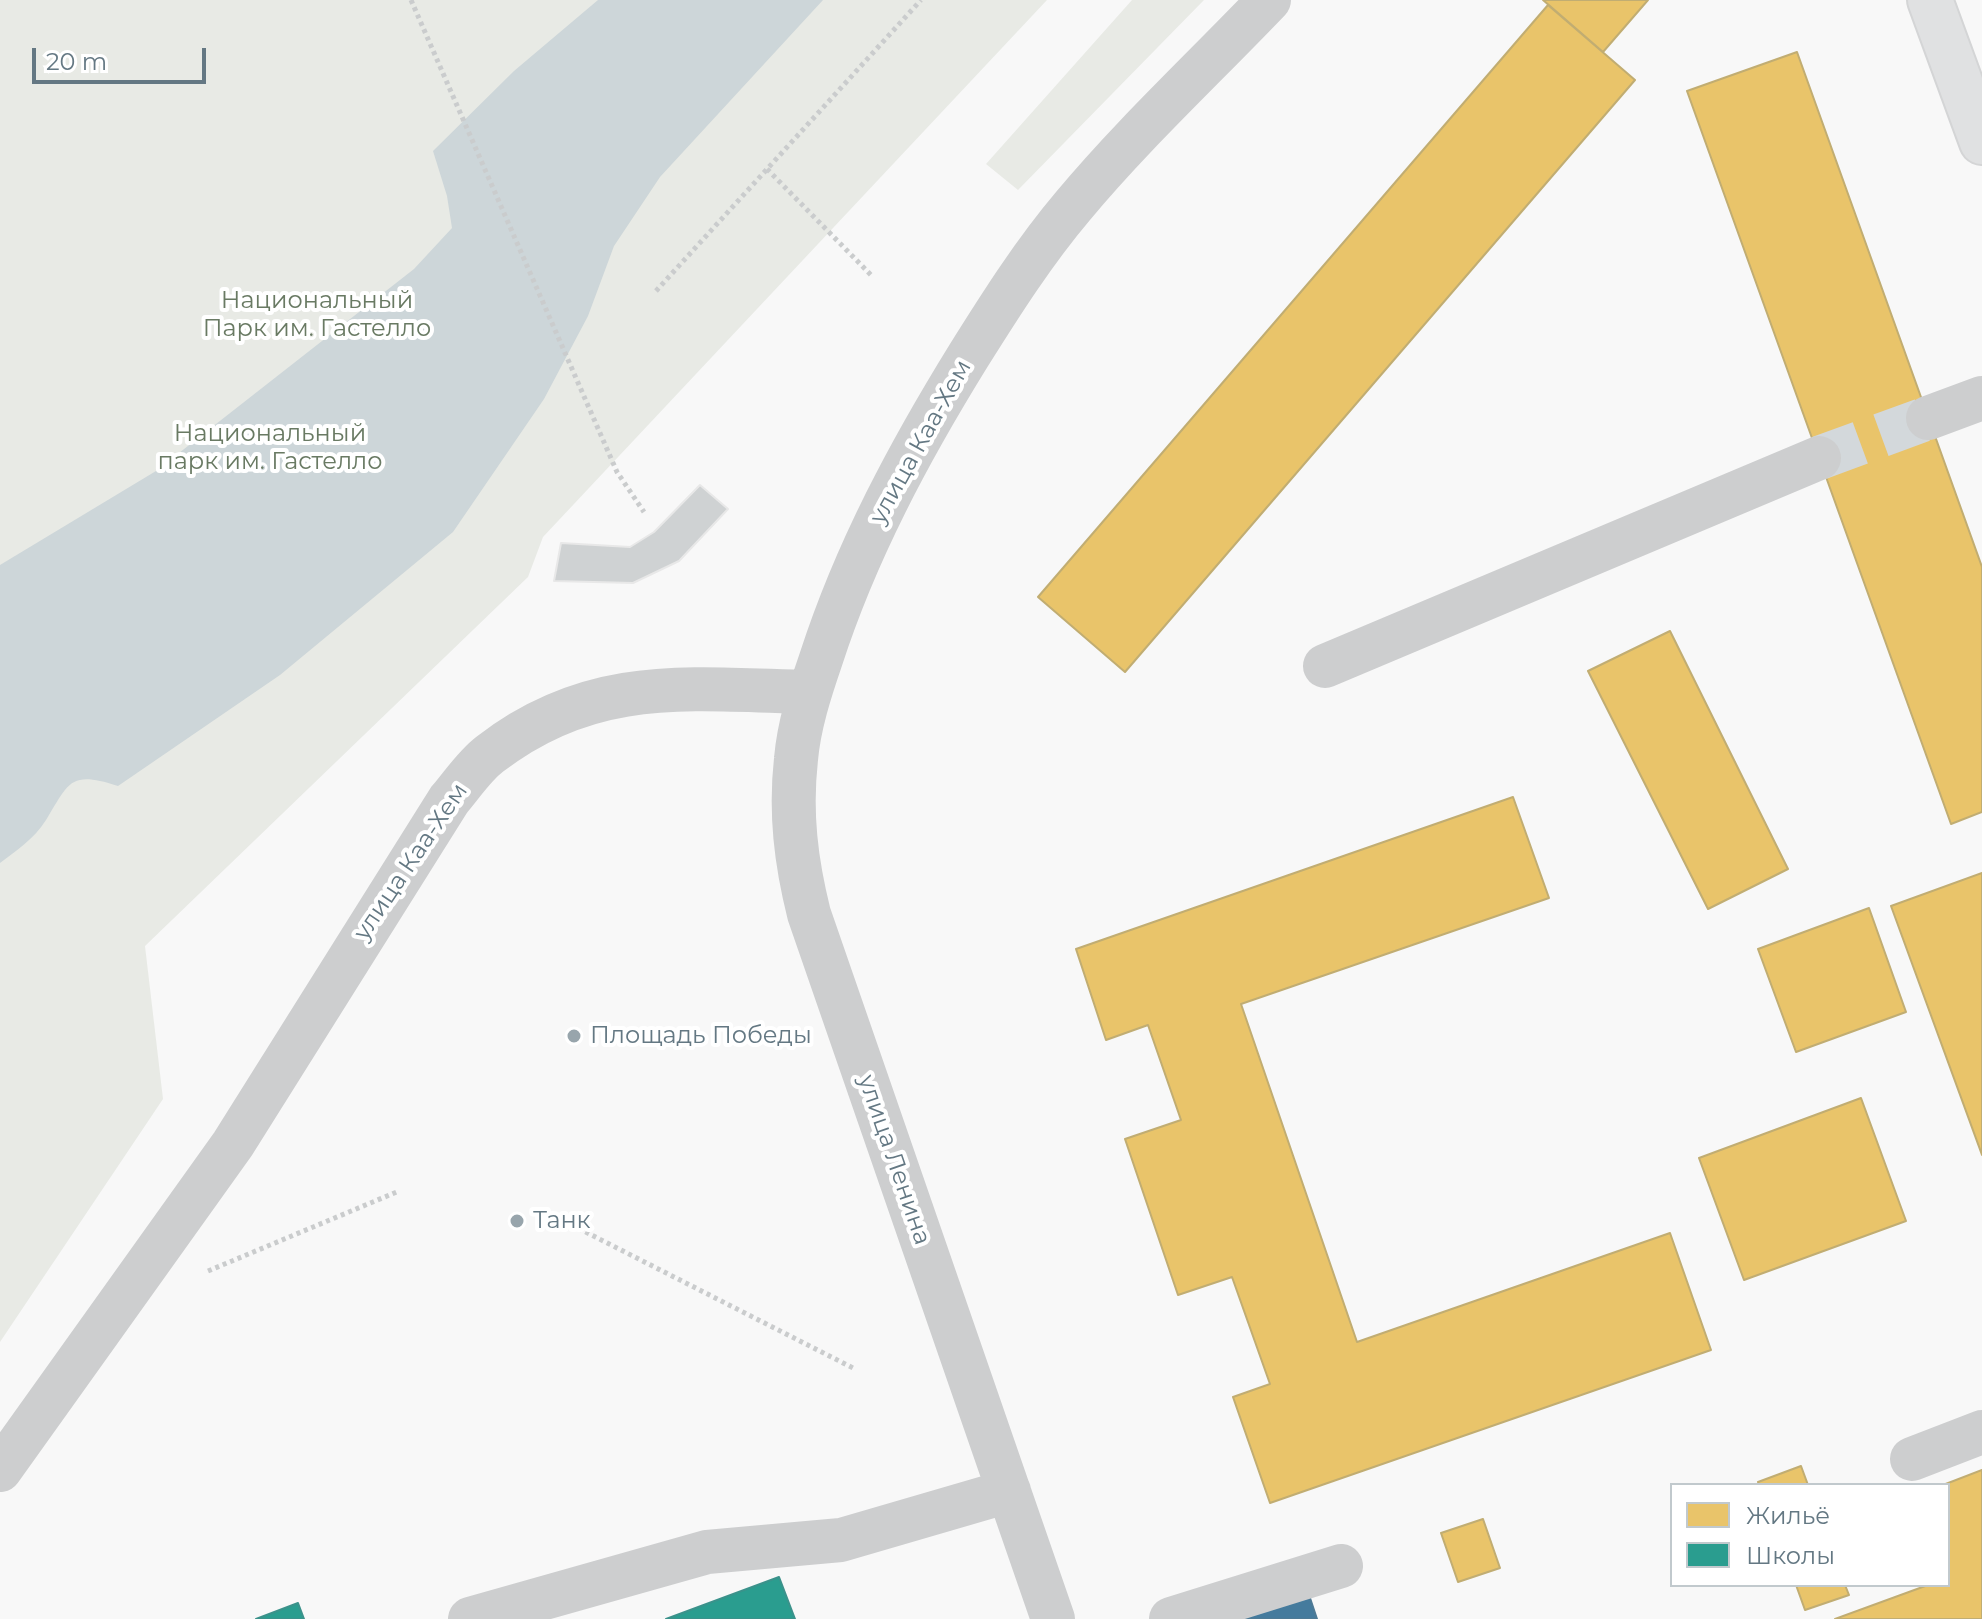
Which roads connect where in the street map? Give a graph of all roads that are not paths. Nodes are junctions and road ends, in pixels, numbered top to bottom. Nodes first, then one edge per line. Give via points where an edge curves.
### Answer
1 (1269, 0) edge
2 (1930, 0) edge
3 (1982, 142) edge
4 (1982, 398) edge
5 (1928, 418) tunnel mouth
6 (1819, 458) tunnel mouth
7 (1325, 666) dead end
8 (810, 692) junction
9 (1982, 1432) edge
10 (1912, 1459) dead end
11 (0, 1470) edge
12 (1009, 1491) junction
13 (1341, 1566) dead end
14 (470, 1619) edge
15 (1053, 1619) edge
16 (1171, 1619) edge

1 - 8 street, улица Каа-Хем via 1073,206 1001,304 922,432 871,530
2 - 3 main road
4 - 5 street
6 - 7 street
8 - 11 street, улица Каа-Хем via 660,688 615,695 535,724 487,756 449,800 233,1144
8 - 12 street, улица Ленина via 796,755 796,862 826,968
9 - 10 street
12 - 14 street via 841,1540 707,1552
12 - 15 street, улица Ленина
13 - 16 street

